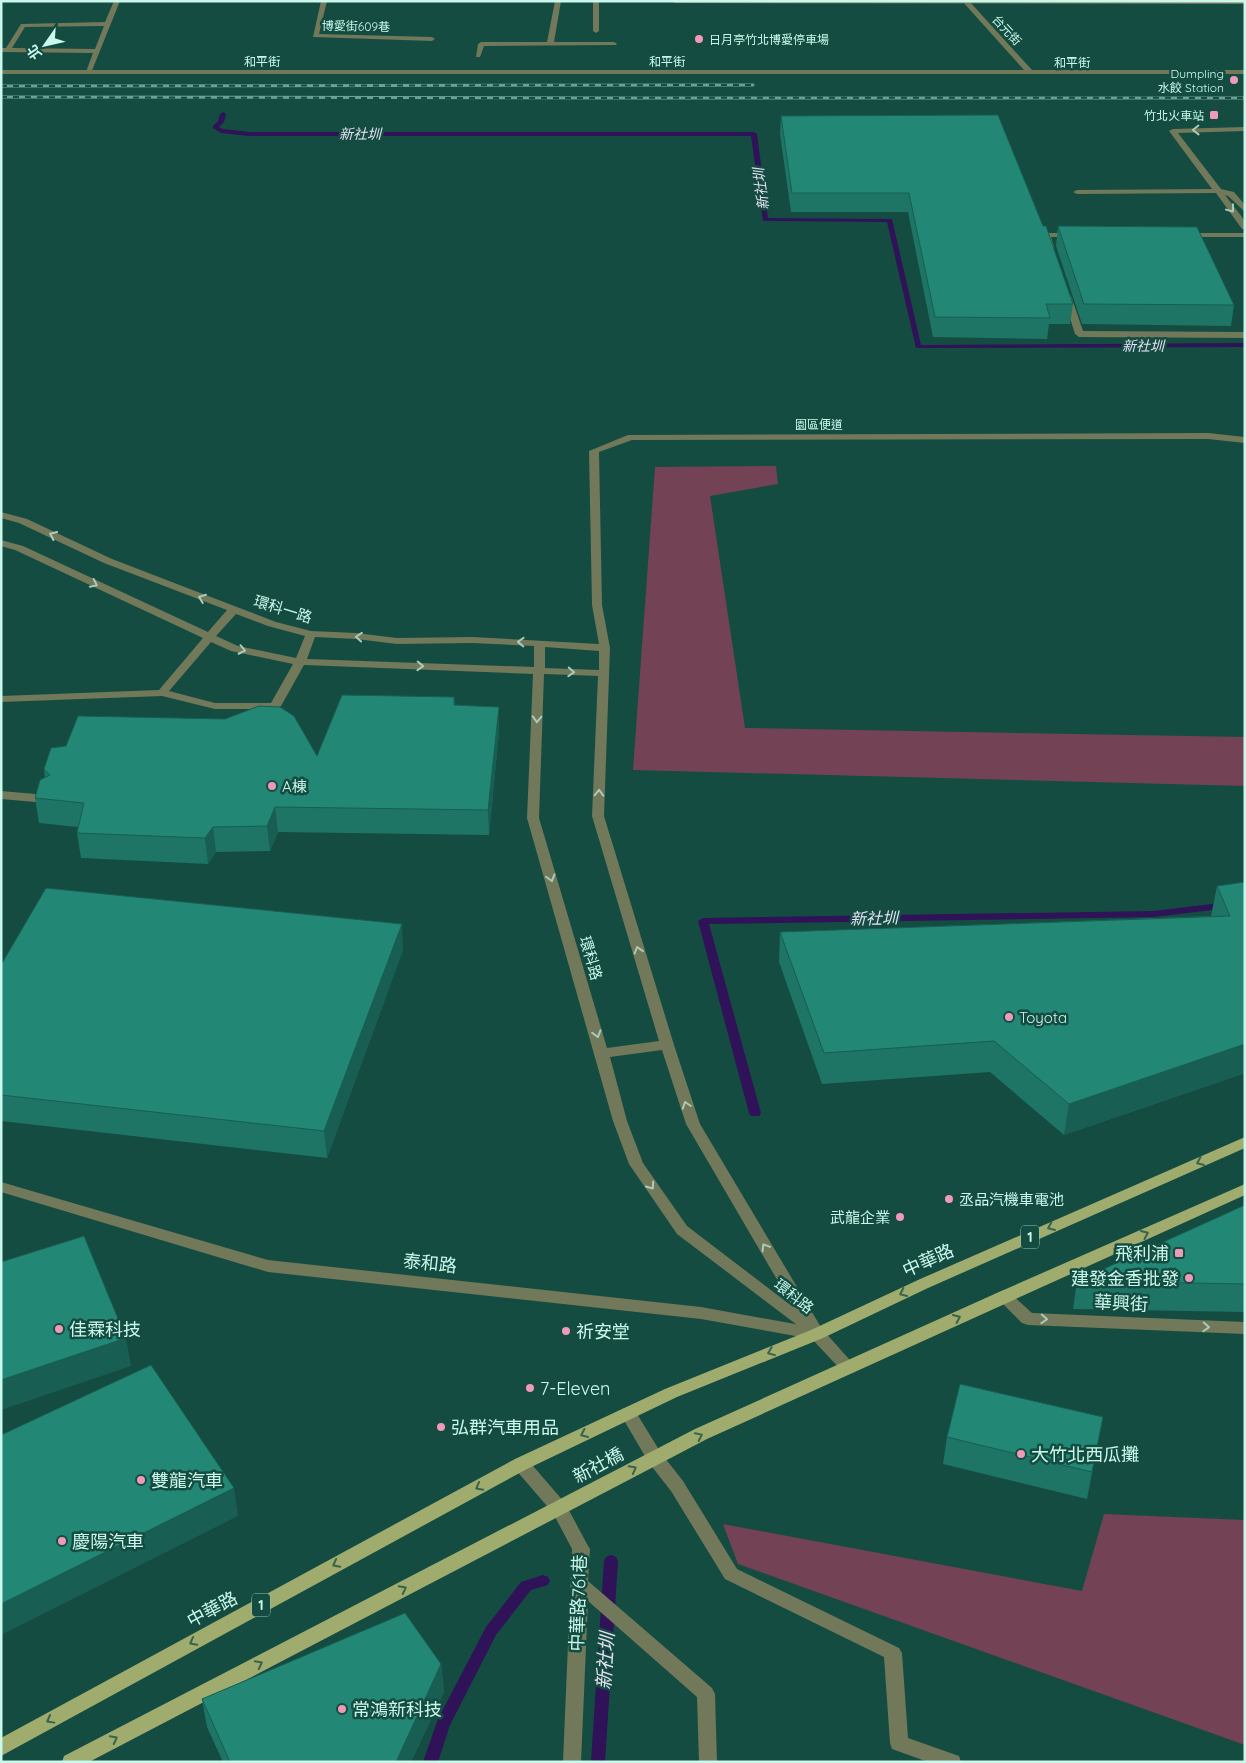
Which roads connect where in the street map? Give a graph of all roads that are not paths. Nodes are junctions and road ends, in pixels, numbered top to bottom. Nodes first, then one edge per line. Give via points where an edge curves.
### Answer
1 (117, 1) edge
2 (324, 1) edge
3 (558, 1) edge
4 (596, 1) edge
5 (675, 1) edge
6 (966, 2) edge
7 (1245, 2) edge
8 (108, 24) junction
9 (596, 31) dead end
10 (432, 39) dead end
11 (550, 44) junction
12 (614, 44) dead end
13 (4, 50) edge
14 (98, 51) junction
15 (478, 56) dead end
16 (1, 72) edge
17 (89, 72) junction
18 (1245, 72) edge
19 (1031, 73) junction
20 (1245, 129) edge
21 (1218, 191) junction
22 (1077, 192) dead end
23 (1245, 210) edge
24 (1245, 227) edge
25 (1084, 235) edge
26 (1179, 235) edge
27 (1245, 235) edge
28 (1052, 253) edge
29 (1064, 289) edge
30 (1245, 335) edge
31 (1245, 440) edge
32 (1, 515) edge
33 (1, 543) edge
34 (234, 609) junction
35 (311, 634) junction
36 (209, 638) junction
37 (540, 643) junction
38 (604, 648) junction
39 (300, 662) junction
40 (539, 670) junction
41 (603, 674) junction
42 (162, 694) junction
43 (1, 699) edge
44 (1, 795) edge
45 (46, 799) edge
46 (666, 1045) junction
47 (602, 1053) junction
48 (1245, 1142) edge
49 (1, 1187) edge
50 (1245, 1189) edge
51 (1004, 1296) junction
52 (1245, 1328) edge
53 (817, 1334) junction
54 (849, 1368) junction
55 (628, 1413) junction
56 (655, 1458) junction
57 (522, 1464) junction
58 (559, 1508) junction
59 (580, 1584) junction
60 (1, 1748) edge
61 (72, 1762) edge
62 (572, 1762) edge
63 (708, 1762) edge
64 (952, 1762) edge

1 - 8 street
2 - 10 street, 博愛街609巷 via 315,36
3 - 11 street
4 - 9 street
5 - 6 street
6 - 7 street
6 - 19 street, 台元街
8 - 13 street via 23,25
8 - 14 street
11 - 12 street
11 - 15 street via 481,44
13 - 14 street
14 - 17 street
16 - 17 street, 和平街
17 - 19 street, 和平街
18 - 19 street, 和平街
20 -> 21 street via 1173,131
21 - 22 street
21 - 23 street via 1231,194
21 -> 24 street
25 - 28 street via 1046,235
26 - 27 street
29 - 30 street via 1079,334
31 - 38 street, 園區便道 via 1208,436 631,437 594,451 597,605
34 -> 32 street, 環科一路 via 108,560 23,521
33 -> 36 street via 19,548
34 - 35 street, 環科一路 via 272,624
34 - 36 street
37 -> 35 street, 環科一路 via 397,641
35 - 39 street
36 -> 39 street via 234,649
36 - 42 street
37 - 38 street, 環科一路
37 - 40 street, 環科路
38 - 41 street, 環科路
39 -> 40 street
39 - 42 street via 275,706 215,706
40 -> 41 street
40 -> 47 street, 環科路 via 533,818
46 -> 41 street, 環科路 via 598,816
42 - 43 street
44 - 45 street
46 - 47 street
53 -> 46 street, 環科路 via 693,1124
47 -> 53 street, 環科路 via 620,1121 636,1164 682,1230
48 -> 53 main road, 中華路 / 1 via 922,1284
49 - 53 street, 泰和路 via 268,1266 692,1312
51 -> 50 main road
51 -> 52 street, 華興街 via 1028,1319
54 -> 51 main road
53 - 54 street
53 -> 55 main road, 中華路 / 1
56 -> 54 main road
55 - 56 street
55 -> 57 main road, 新社橋 / 1
58 -> 56 main road, 新社橋
56 - 64 street via 677,1486 731,1574 893,1653 899,1743
57 - 58 street, 中華路761巷
57 -> 60 main road, 中華路 / 1
58 - 59 street, 中華路761巷 via 581,1549
61 -> 58 main road
59 - 62 street, 中華路761巷
59 - 63 street via 706,1694

